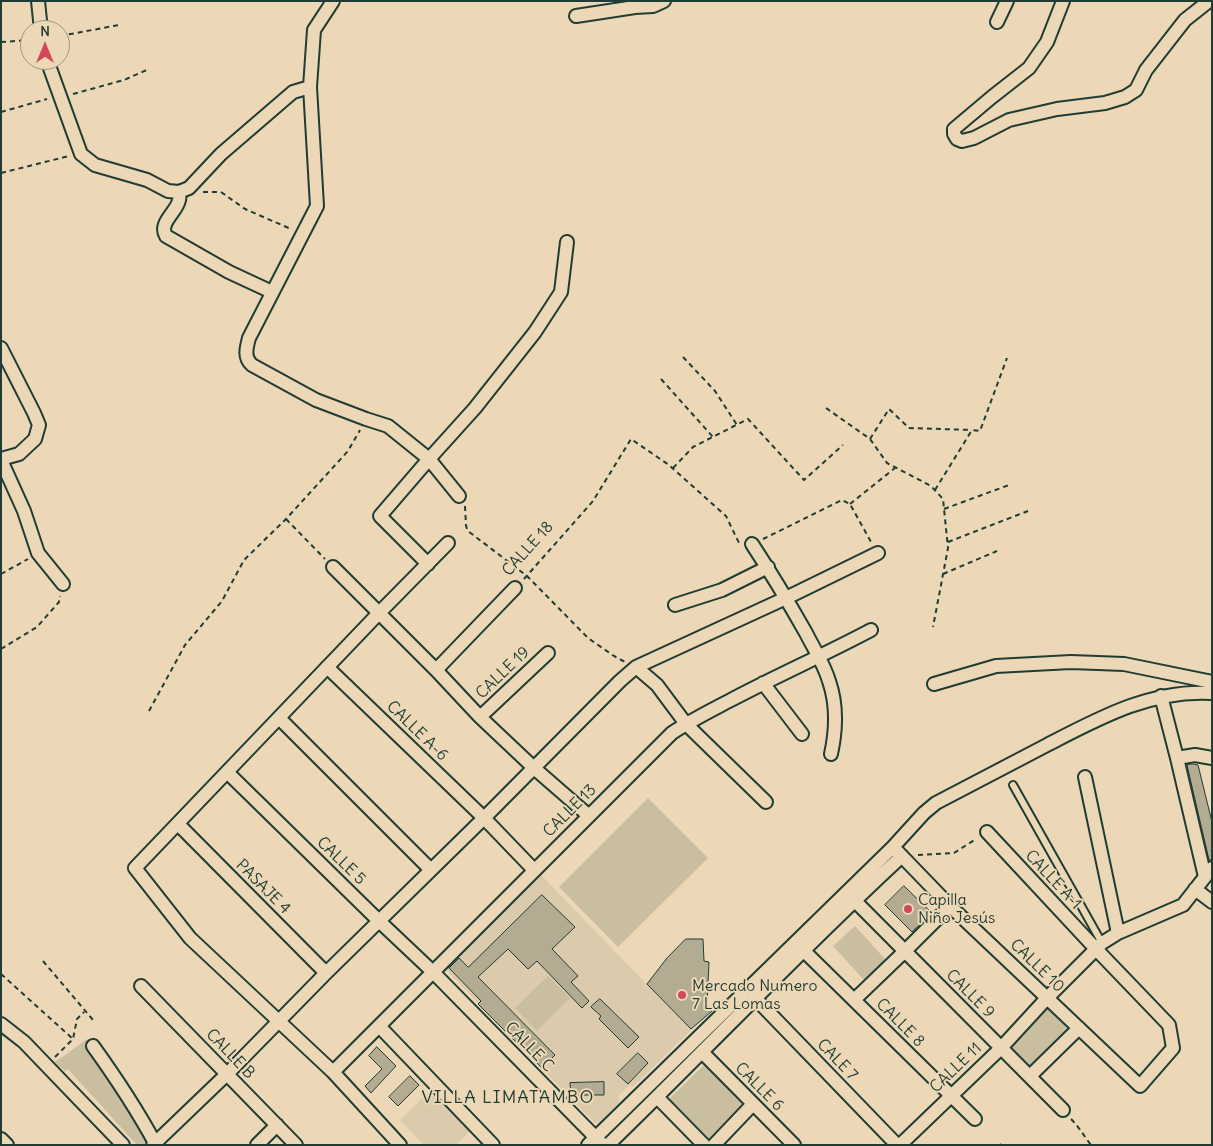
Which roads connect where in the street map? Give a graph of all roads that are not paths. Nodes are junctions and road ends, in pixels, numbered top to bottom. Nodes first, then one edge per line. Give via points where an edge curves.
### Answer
1 (38, 1) edge
2 (333, 1) edge
3 (664, 1) edge
4 (1006, 1) edge
5 (1063, 1) edge
6 (1209, 1) edge
7 (638, 4) edge
8 (576, 16) dead end
9 (40, 20) edge
10 (997, 22) dead end
11 (51, 70) edge
12 (310, 87) junction
13 (179, 192) junction
14 (567, 242) dead end
15 (272, 292) junction
16 (1, 348) edge
17 (429, 459) junction
18 (1, 460) edge
19 (459, 496) road end
20 (448, 542) dead end
21 (752, 544) road end
22 (878, 553) road end
23 (428, 564) junction
24 (334, 567) road end
25 (768, 567) junction
26 (63, 584) road end
27 (515, 588) road end
28 (786, 598) junction
29 (674, 605) dead end
30 (379, 613) junction
31 (871, 630) dead end
32 (548, 652) dead end
33 (819, 657) junction
34 (327, 667) junction
35 (636, 667) junction
36 (436, 670) junction
37 (1212, 682) edge
38 (763, 683) junction
39 (934, 684) dead end
40 (1212, 693) edge
41 (1161, 696) junction
42 (480, 717) junction
43 (279, 718) junction
44 (686, 724) junction
45 (802, 734) dead end
46 (831, 754) dead end
47 (1177, 758) junction
48 (1212, 758) edge
49 (534, 768) junction
50 (227, 772) junction
51 (1085, 777) dead end
52 (1012, 786) dead end
53 (766, 802) dead end
54 (588, 815) junction
55 (484, 818) junction
56 (178, 824) junction
57 (987, 832) road end
58 (898, 851) junction
59 (431, 870) junction
60 (534, 870) junction
61 (1208, 873) edge
62 (1195, 889) junction
63 (854, 900) junction
64 (1212, 902) edge
65 (950, 906) junction
66 (379, 921) junction
67 (1118, 933) junction
68 (1099, 946) junction
69 (803, 950) junction
70 (905, 951) junction
71 (326, 972) junction
72 (433, 972) junction
73 (140, 986) dead end
74 (755, 998) junction
75 (1047, 998) junction
76 (854, 1000) junction
77 (279, 1021) junction
78 (1, 1024) edge
79 (379, 1026) junction
80 (1078, 1028) junction
81 (93, 1046) dead end
82 (1001, 1048) junction
83 (702, 1052) junction
84 (333, 1072) junction
85 (227, 1074) junction
86 (1030, 1076) junction
87 (1140, 1086) joint
88 (951, 1095) junction
89 (657, 1097) junction
90 (753, 1104) junction
91 (1063, 1110) road end
92 (975, 1119) dead end
93 (277, 1125) junction
94 (1, 1139) edge
95 (595, 1142) edge
96 (488, 1143) edge
97 (154, 1144) edge
98 (7, 1145) edge
99 (123, 1145) edge
100 (258, 1145) edge
101 (296, 1145) edge
102 (400, 1145) edge
103 (608, 1145) edge
104 (704, 1145) edge
105 (714, 1145) edge
106 (794, 1145) edge
107 (897, 1145) edge
108 (900, 1145) edge

1 - 9 street
2 - 12 street via 314,30
3 - 7 street via 653,6
4 - 10 street
5 - 6 street via 1047,42 1029,68 954,130 957,139 974,138 1009,120 1105,103 1136,90 1146,70 1185,20
7 - 8 street
11 - 13 street via 81,154 95,165
12 - 13 street via 293,92 221,154 188,188
12 - 15 street via 317,206
13 - 15 street via 179,201 164,226 166,236
14 - 17 street via 561,292 535,332 475,408
15 - 17 street via 248,338 247,361 316,400 388,426
16 - 18 street via 39,425 35,439 19,454
17 - 19 street
17 - 23 street via 380,516
18 - 26 street via 38,552
20 - 23 street
21 - 25 street
22 - 28 street
23 - 30 street
24 - 30 street
25 - 28 street
25 - 29 street via 722,590
27 - 36 street, CALLE 18
28 - 33 street
28 - 35 street
30 - 34 street
30 - 36 street
31 - 33 street, CALLE 13
32 - 42 street, CALLE 19
33 - 38 street, CALLE 13
33 - 46 street via 830,682 833,701 835,727
34 - 43 street
34 - 55 street, CALLE A-6
35 - 44 street via 657,685
35 - 49 street
36 - 42 street
37 - 39 street via 1124,664 1071,662 996,666
38 - 44 street, CALLE 13
38 - 45 street
40 - 41 street
41 - 47 street
41 - 58 street via 1095,720 936,803 924,812
42 - 49 street
43 - 50 street
43 - 59 street
44 - 53 street
44 - 54 street, CALLE 13 via 672,732
47 - 48 street via 1195,754
47 - 61 street
49 - 54 street
49 - 55 street
50 - 56 street
50 - 66 street, CALLE 5
51 - 67 street
52 - 68 lane
54 - 60 street, CALLE 13
55 - 59 street
55 - 60 street, CALLE A-6
56 - 71 street, PASAJE 4
56 - 77 street via 135,868 190,938
57 - 68 street, CALLE A-1
58 - 63 street
58 - 65 street, CALLE 10
58 - 95 street
59 - 66 street
60 - 72 street, CALLE 13
61 - 62 street, CALLE 11
62 - 64 street
62 - 67 street, CALLE 11 via 1183,905
63 - 69 street
63 - 70 street, CALLE 9
65 - 70 street
65 - 75 street, CALLE 10
66 - 71 street
66 - 72 street, CALLE 5
67 - 68 street, CALLE 11
68 - 75 street, CALLE 11
68 - 87 street, CALLE A-1 via 1169,1025 1173,1048
69 - 74 street
69 - 76 street, CALLE 8
70 - 76 street
70 - 82 street, CALLE 9
71 - 77 street
72 - 79 street, CALLE 13
72 - 95 street, CALLE C
73 - 85 street, CALLE B
74 - 83 street
74 - 107 street, CALE 7
75 - 80 street, CALLE 10
75 - 82 street, CALLE 11
76 - 88 street, CALLE 8
77 - 84 street
77 - 85 street
78 - 99 street via 24,1042
79 - 84 street, CALLE 13
79 - 96 street
80 - 86 street
80 - 87 street, CALLE 10
81 - 97 street via 140,1114
82 - 86 street, CALLE 9
82 - 88 street, CALLE 11
83 - 89 street
83 - 90 street, CALLE 6
84 - 102 street
85 - 93 street, CALLE B
85 - 97 street
86 - 91 street, CALLE 9
88 - 92 street, CALLE 8
88 - 108 street, CALLE 11
89 - 103 street
89 - 104 street
90 - 105 street
90 - 106 street, CALLE 6
93 - 100 street
93 - 101 street, CALLE B
94 - 98 street

